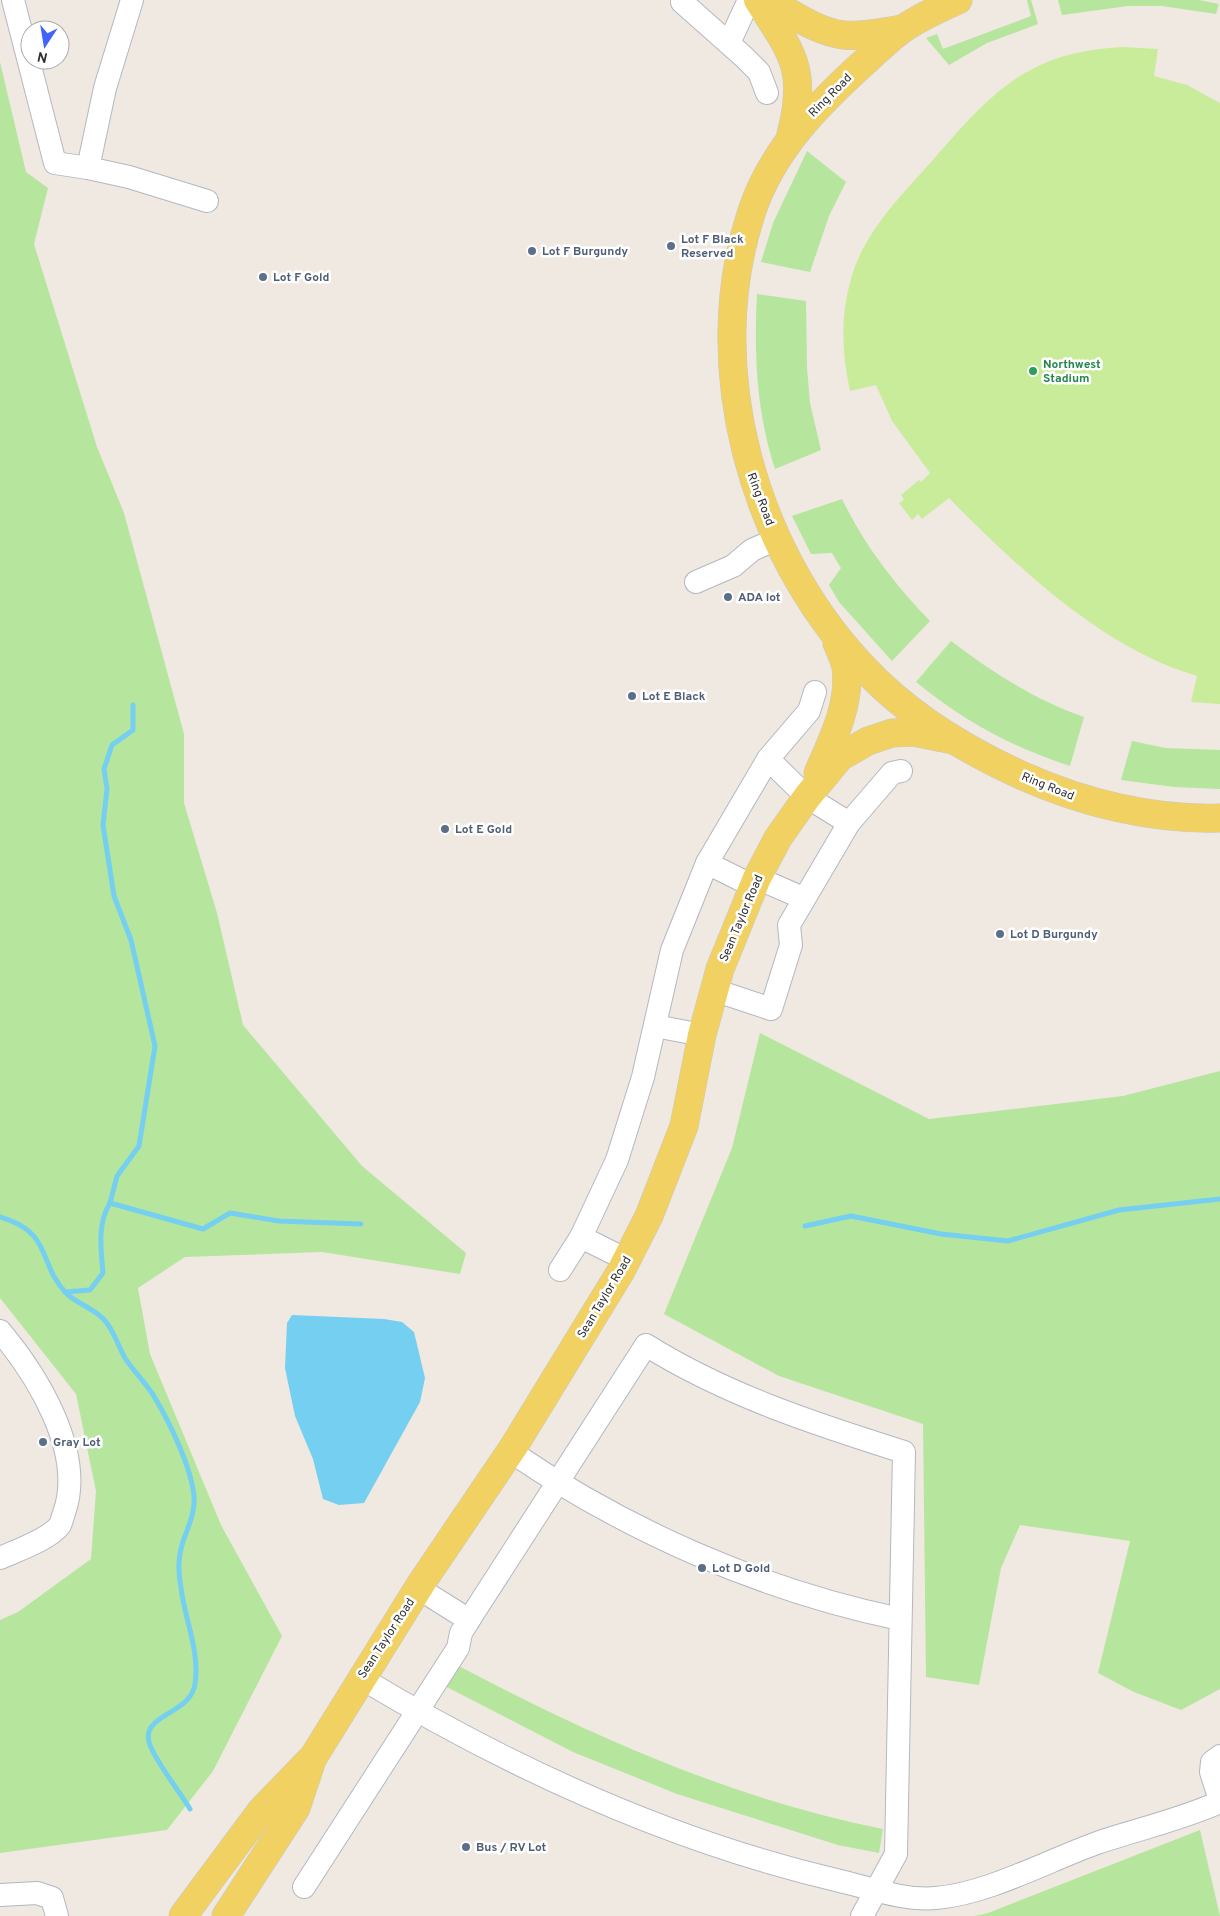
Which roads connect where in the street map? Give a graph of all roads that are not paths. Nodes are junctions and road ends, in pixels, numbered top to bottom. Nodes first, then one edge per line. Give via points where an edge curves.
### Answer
1 (14, 0) edge
2 (132, 0) edge
3 (684, 0) edge
4 (750, 0) edge
5 (758, 0) edge
6 (767, 0) edge
7 (958, 0) edge
8 (902, 29) junction
9 (730, 43) junction
10 (767, 93) dead end
11 (789, 142) junction
12 (88, 168) junction
13 (207, 201) dead end
14 (777, 540) junction
15 (696, 582) dead end
16 (831, 628) junction
17 (815, 692) dead end
18 (953, 740) junction
19 (768, 759) junction
20 (901, 771) dead end
21 (807, 797) junction
22 (1220, 818) edge
23 (849, 823) junction
24 (708, 864) junction
25 (755, 882) junction
26 (803, 898) junction
27 (714, 990) junction
28 (655, 1026) junction
29 (702, 1034) junction
30 (581, 1237) junction
31 (627, 1260) junction
32 (560, 1270) dead end
33 (0, 1331) edge
34 (510, 1451) junction
35 (557, 1484) junction
36 (0, 1558) edge
37 (418, 1588) junction
38 (900, 1618) junction
39 (469, 1620) junction
40 (361, 1678) junction
41 (418, 1712) junction
42 (314, 1756) junction
43 (1220, 1756) edge
44 (1220, 1801) edge
45 (296, 1808) junction
46 (304, 1887) dead end
47 (878, 1890) junction
48 (0, 1894) edge
49 (57, 1916) edge
50 (183, 1916) edge
51 (226, 1916) edge
52 (251, 1916) edge
53 (862, 1916) edge

1 - 12 lane via 55,163
2 - 12 lane via 105,88
3 - 9 lane via 682,2
4 - 9 lane
5 - 11 main road via 794,61 799,79 797,113
6 - 8 main road via 827,31 844,35
7 - 8 main road, Ring Road
8 - 11 main road, Ring Road via 824,99
9 - 10 lane via 759,72
11 - 14 main road, Ring Road via 751,212 736,269 732,329 735,396 747,459
12 - 13 lane via 129,176
14 - 15 lane via 752,550 733,566
14 - 16 main road, Ring Road
16 - 18 main road, Ring Road via 860,665
16 - 21 main road, Sean Taylor Road via 846,667 847,688 833,738
17 - 19 lane via 808,710
18 - 21 main road, Sean Taylor Road via 913,732 892,733 868,741 840,757
18 - 22 main road, Ring Road via 1058,792 1091,802 1133,811
19 - 21 lane
19 - 24 lane
20 - 23 lane via 892,773
21 - 23 lane
21 - 25 main road, Sean Taylor Road via 778,838
23 - 26 lane
24 - 25 lane
24 - 28 lane via 672,950
25 - 26 lane
25 - 27 main road, Sean Taylor Road
26 - 27 lane via 789,925 792,944 771,1009
27 - 29 main road, Sean Taylor Road
28 - 29 lane
28 - 30 lane via 641,1086 617,1160
29 - 31 main road, Sean Taylor Road via 684,1126 660,1192
30 - 31 lane
30 - 32 lane
31 - 34 main road, Sean Taylor Road
33 - 36 lane via 14,1347 48,1403 67,1454 70,1496 60,1525 43,1538
34 - 35 lane
34 - 37 main road, Sean Taylor Road
35 - 38 lane via 661,1538 723,1565 843,1607
35 - 38 lane via 646,1345 680,1367 722,1387 795,1416 904,1452
35 - 39 lane
37 - 39 lane
37 - 40 main road, Sean Taylor Road
38 - 47 lane via 896,1854
39 - 41 lane via 461,1633 458,1648
40 - 41 lane
40 - 42 main road, Sean Taylor Road
41 - 46 lane
41 - 47 lane via 519,1766 678,1834 807,1873
42 - 45 main road, Sean Taylor Road
42 - 50 main road, Sean Taylor Road via 261,1811
43 - 44 lane via 1212,1762 1211,1772
44 - 47 lane via 962,1895 908,1897
45 - 51 main road, Sean Taylor Road
45 - 52 main road
47 - 53 lane
48 - 49 lane via 36,1893 52,1898

